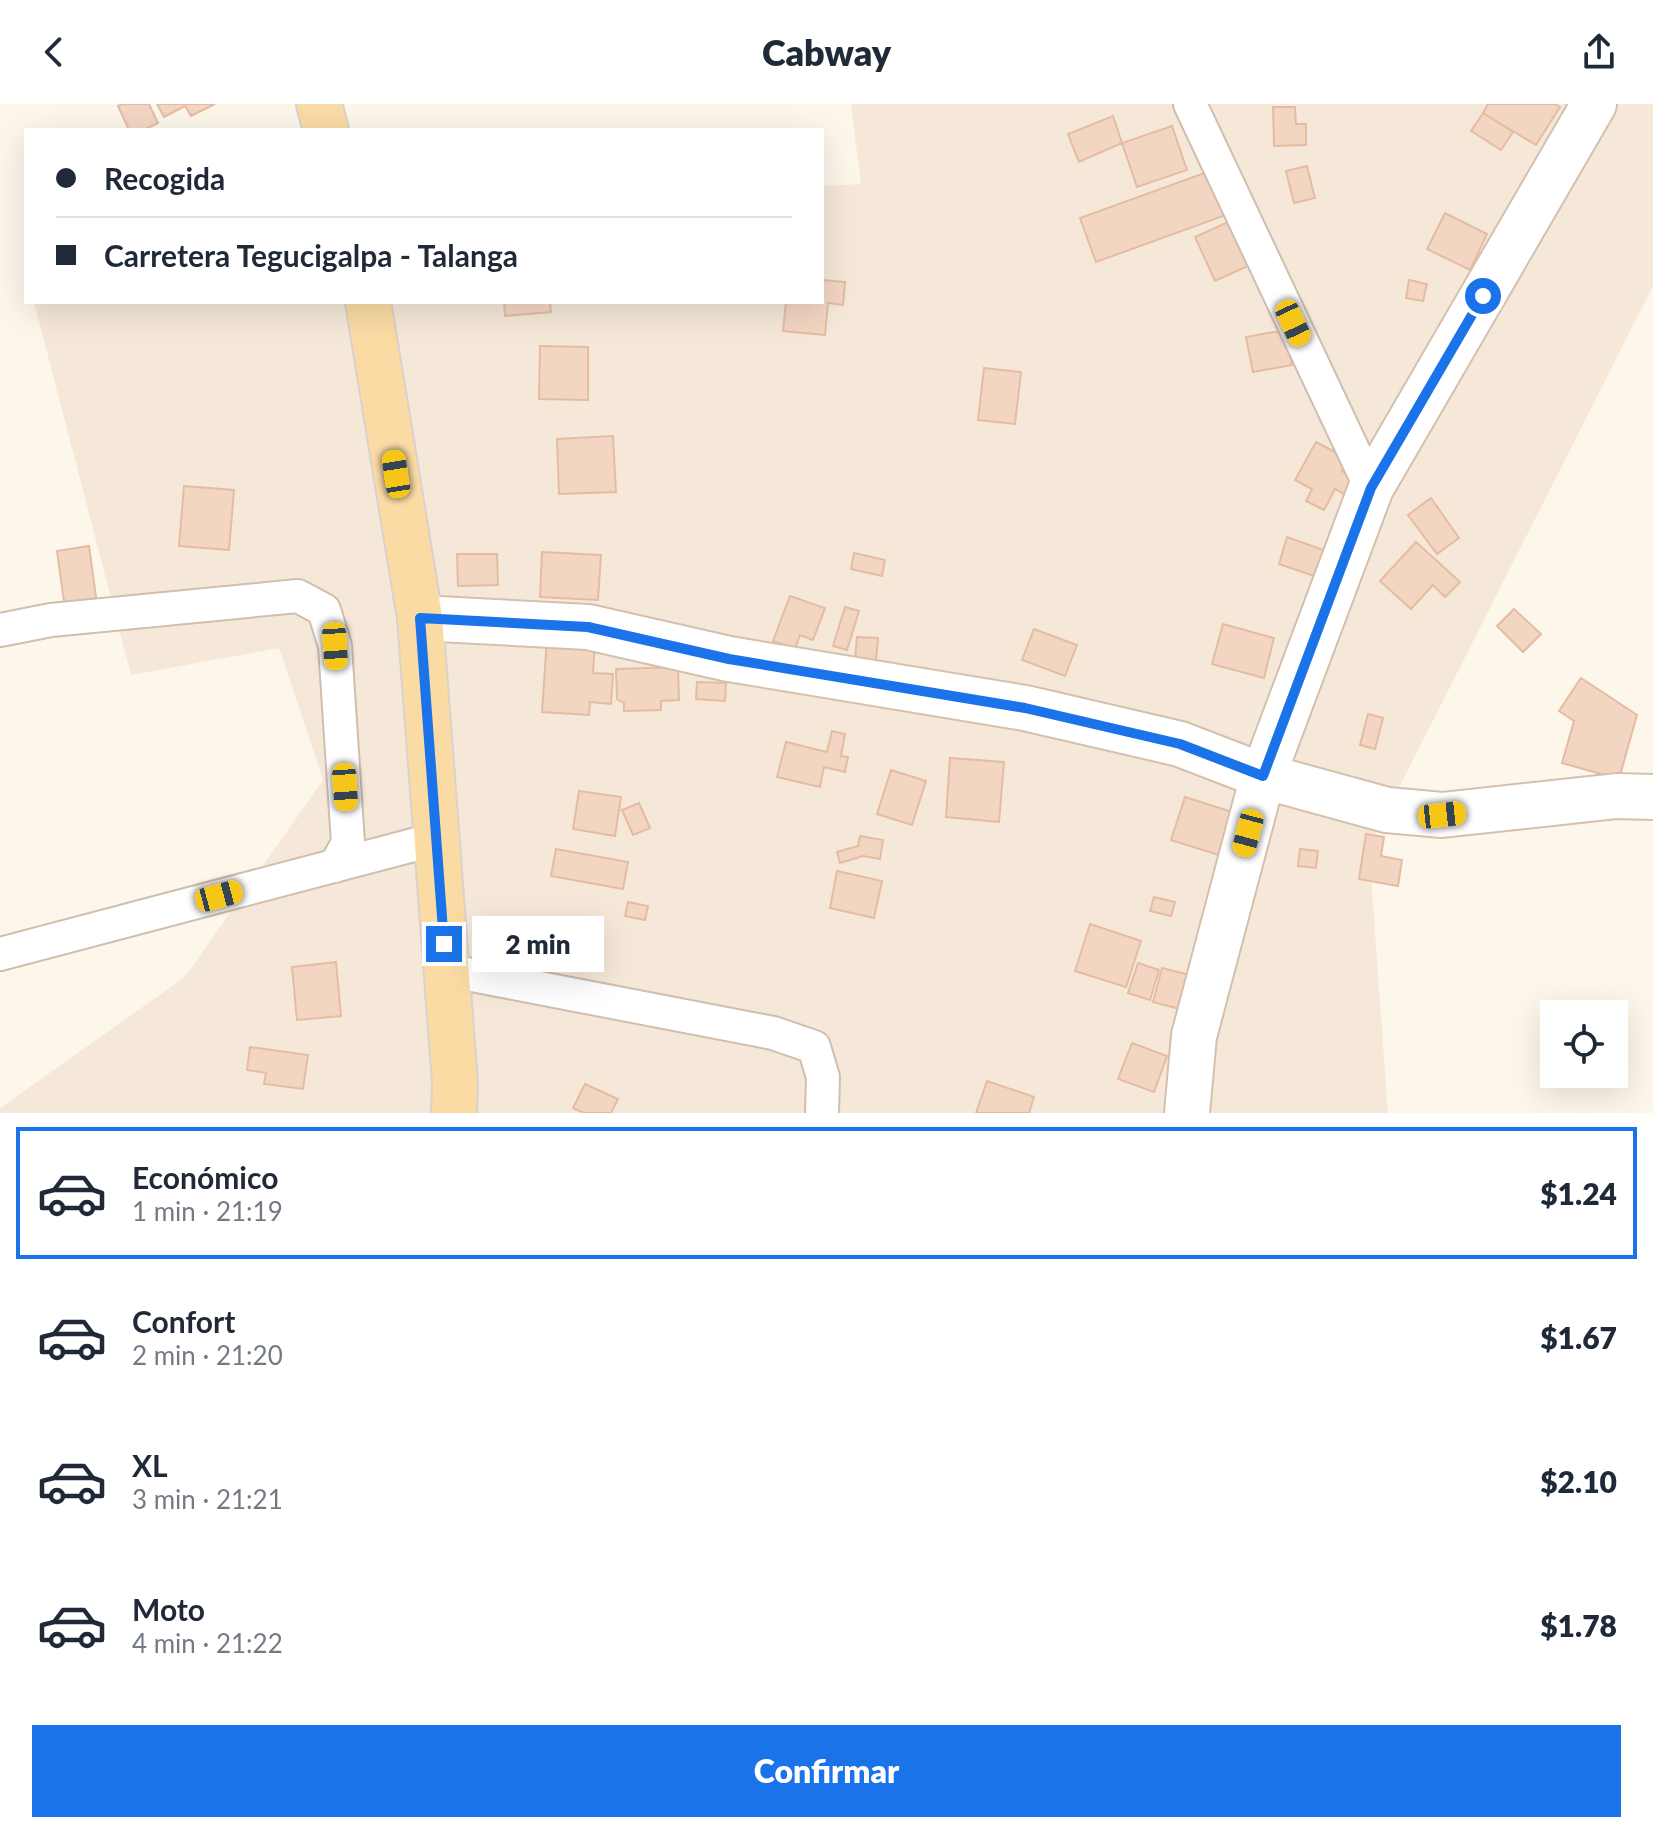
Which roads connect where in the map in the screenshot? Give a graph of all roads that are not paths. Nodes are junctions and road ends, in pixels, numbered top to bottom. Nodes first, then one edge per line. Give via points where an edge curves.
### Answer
1 (319, 104) edge
2 (1190, 104) edge
3 (1594, 104) edge
4 (325, 128) edge
5 (368, 304) edge
6 (1371, 488) junction
7 (420, 618) junction
8 (0, 630) edge
9 (1263, 776) junction
10 (1653, 797) edge
11 (436, 839) junction
12 (335, 866) junction
13 (0, 954) edge
14 (446, 970) junction
15 (454, 1113) edge
16 (822, 1113) edge
17 (1187, 1113) edge

1 - 4 main road
2 - 6 street
3 - 6 street
5 - 7 main road
6 - 9 street
7 - 9 street via 588,627 729,659 1025,708 1180,744
7 - 11 main road
8 - 12 street via 51,620 298,596 324,610 335,646 348,843
9 - 10 street via 1387,810 1442,815 1617,796
9 - 17 street via 1194,1036
11 - 12 street
11 - 14 main road
12 - 13 street
14 - 15 main road
14 - 16 street via 773,1033 814,1047 823,1077

